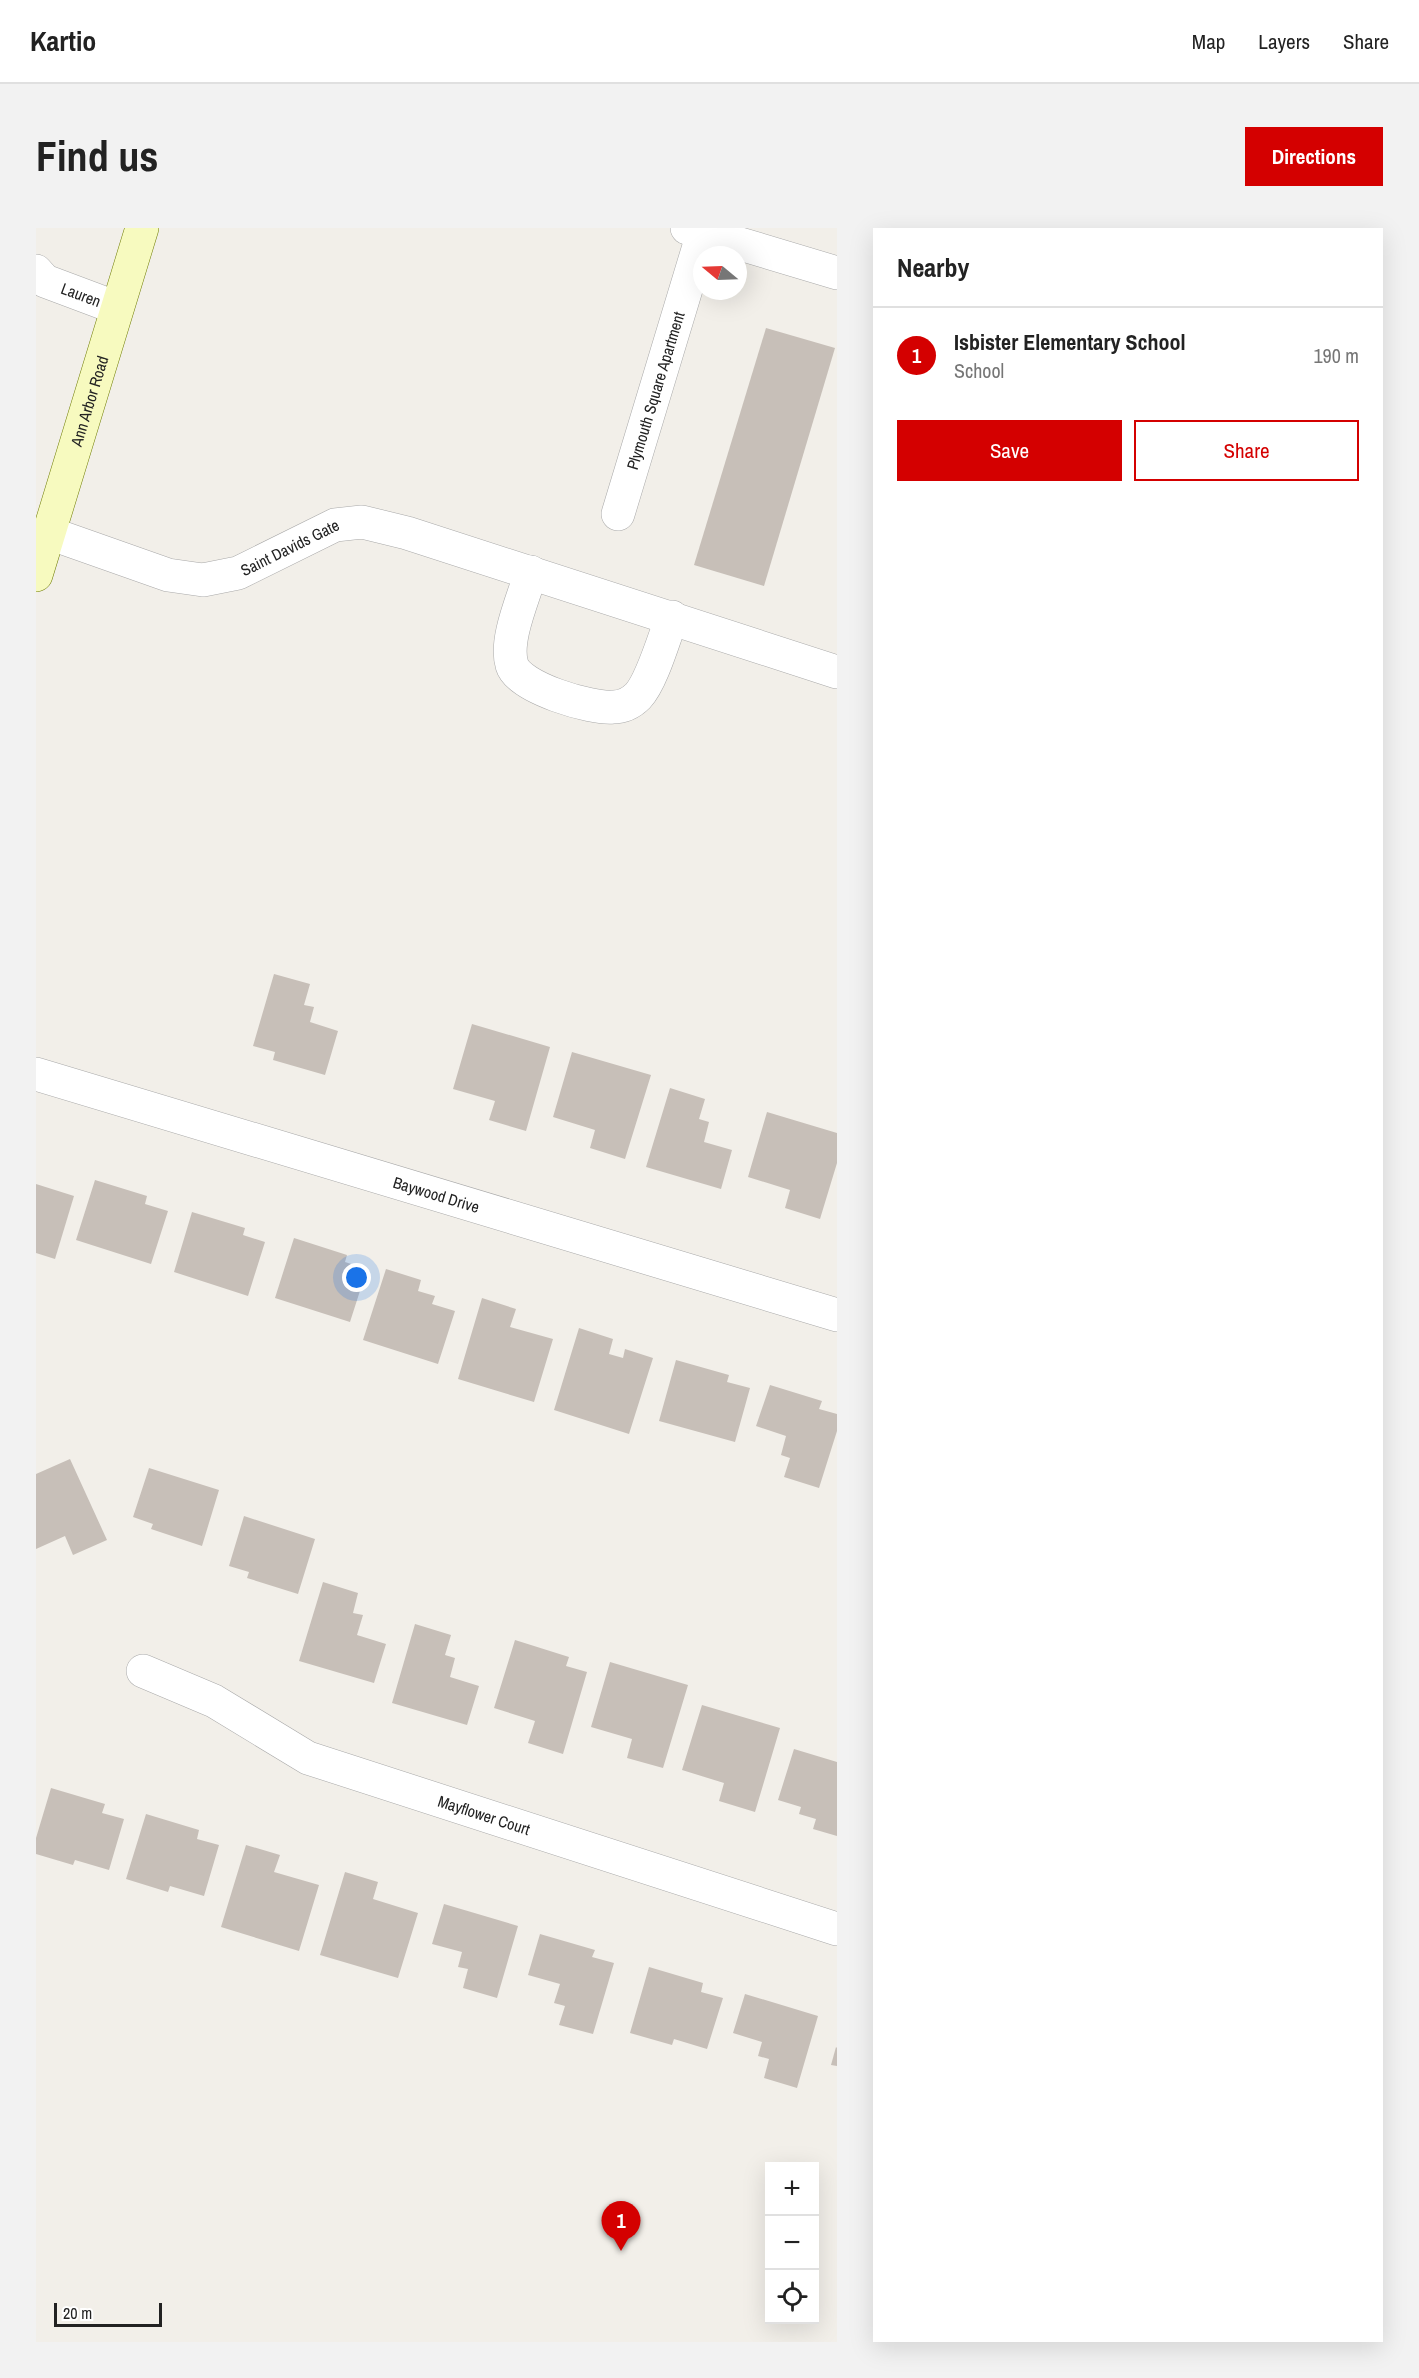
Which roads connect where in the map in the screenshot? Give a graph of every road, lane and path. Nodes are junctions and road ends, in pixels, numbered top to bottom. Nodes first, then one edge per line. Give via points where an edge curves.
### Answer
1 (142, 228) edge
2 (695, 230) edge
3 (837, 273) edge
4 (39, 280) edge
5 (117, 308) junction
6 (618, 514) dead end
7 (49, 533) junction
8 (531, 572) junction
9 (36, 575) edge
10 (672, 617) junction
11 (837, 672) edge
12 (36, 1074) edge
13 (837, 1315) edge
14 (142, 1671) dead end
15 (837, 1929) edge

1 - 5 main road, Ann Arbor Road
2 - 3 street
2 - 6 street, Plymouth Square Apartment
4 - 5 street, Lauren
5 - 7 main road, Ann Arbor Road
7 - 8 street, Saint Davids Gate via 168,575 203,580 238,573 335,525 362,522
7 - 9 main road, Ann Arbor Road
8 - 10 street, Saint Davids Gate
8 - 10 street via 511,637 512,667 530,684 567,698 600,707 627,705 646,683
10 - 11 street, Saint Davids Gate
12 - 13 street, Baywood Drive
14 - 15 street, Mayflower Court via 214,1701 308,1758

